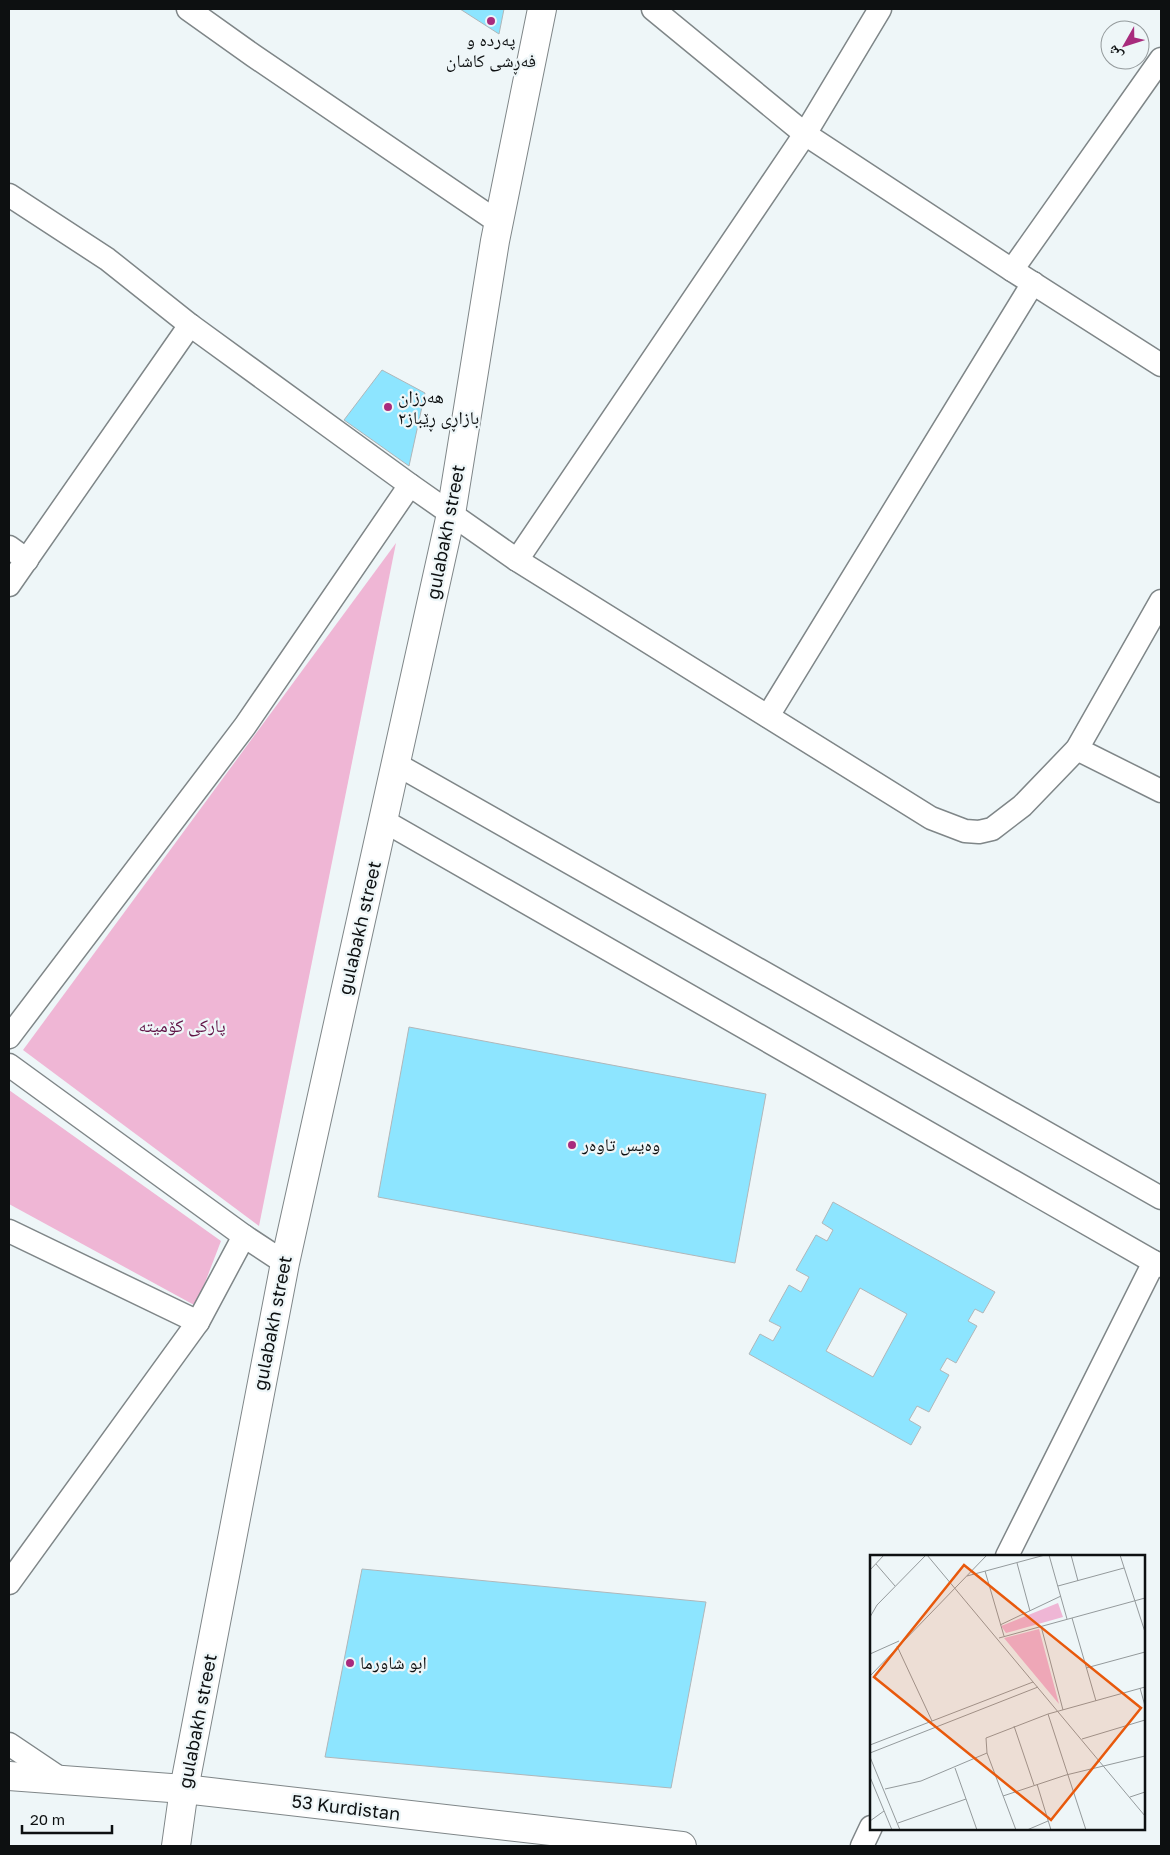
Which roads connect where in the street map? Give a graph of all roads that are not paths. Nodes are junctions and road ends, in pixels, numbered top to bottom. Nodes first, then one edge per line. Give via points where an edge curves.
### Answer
1 (188, 9) edge
2 (542, 9) edge
3 (653, 9) edge
4 (880, 9) edge
5 (1161, 59) edge
6 (805, 134) junction
7 (9, 195) edge
8 (498, 222) junction
9 (1012, 270) junction
10 (1033, 283) junction
11 (190, 325) junction
12 (1161, 365) edge
13 (410, 485) junction
14 (452, 514) junction
15 (9, 547) edge
16 (27, 560) junction
17 (517, 560) junction
18 (9, 585) edge
19 (1161, 601) edge
20 (768, 716) junction
21 (1077, 749) junction
22 (396, 764) junction
23 (1161, 791) edge
24 (384, 821) junction
25 (9, 1037) edge
26 (9, 1065) edge
27 (1161, 1198) edge
28 (9, 1231) edge
29 (244, 1236) junction
30 (285, 1263) junction
31 (1158, 1264) edge
32 (198, 1322) junction
33 (1008, 1555) edge
34 (9, 1582) edge
35 (9, 1744) edge
36 (9, 1776) edge
37 (64, 1781) junction
38 (184, 1789) junction
39 (870, 1829) edge
40 (176, 1846) edge
41 (682, 1846) edge
42 (862, 1846) edge

1 - 8 street
2 - 8 street, gulabakh street
3 - 6 street
4 - 6 street
5 - 9 street
6 - 9 street
6 - 17 street
7 - 11 street via 106,259
8 - 14 street, gulabakh street
9 - 10 street
10 - 12 street
10 - 20 street
11 - 13 street
11 - 16 street
13 - 14 street
13 - 25 street via 245,726
14 - 17 street
14 - 22 street, gulabakh street
15 - 16 street
16 - 18 street
17 - 20 street
19 - 21 street
20 - 21 street via 931,818 964,831 979,832 1006,819
21 - 23 street
22 - 24 street, gulabakh street
22 - 27 street
24 - 30 street, gulabakh street
24 - 31 street
26 - 29 street
28 - 32 street
29 - 30 street
29 - 32 street
30 - 38 street, gulabakh street
31 - 33 street
32 - 34 street
35 - 37 street
36 - 37 street, 53 Kurdistan
37 - 38 street, 53 Kurdistan
38 - 40 street, gulabakh street
38 - 41 street, 53 Kurdistan
39 - 42 street

